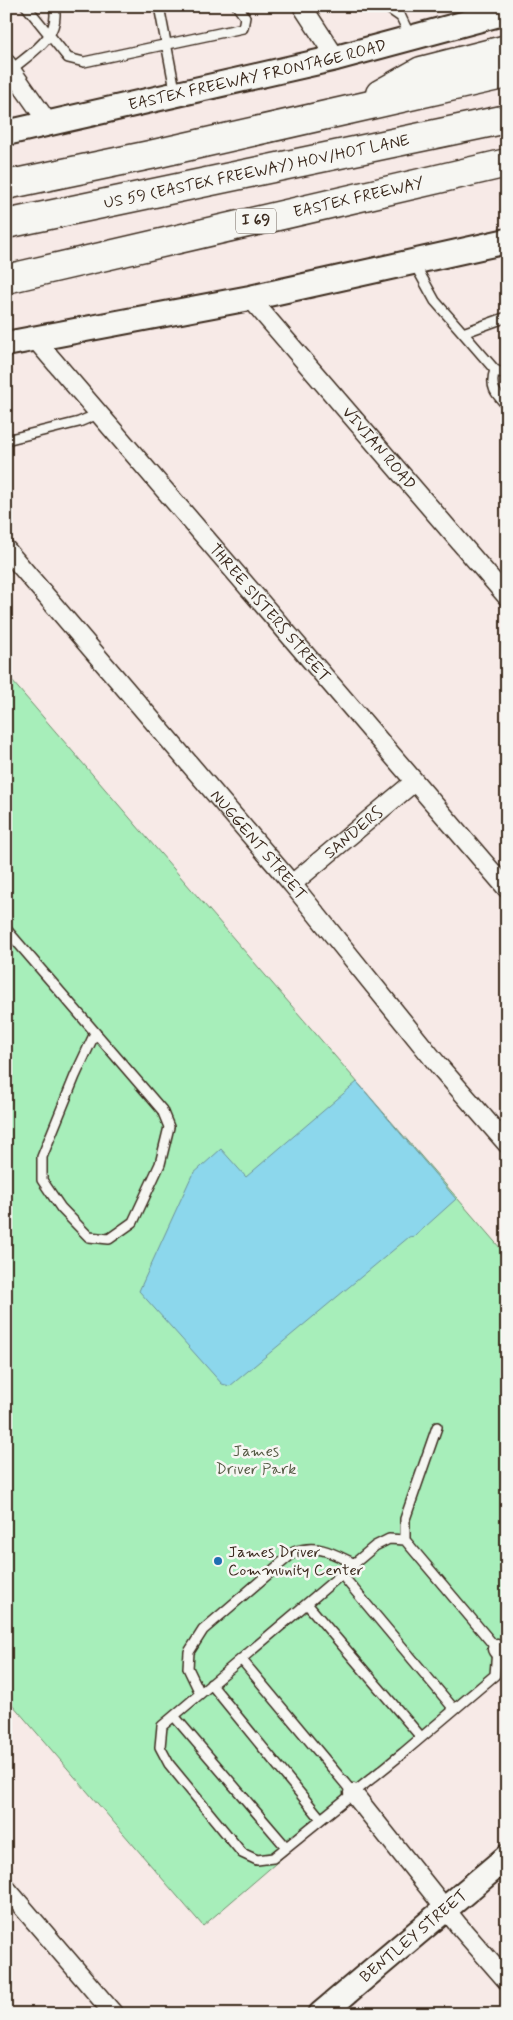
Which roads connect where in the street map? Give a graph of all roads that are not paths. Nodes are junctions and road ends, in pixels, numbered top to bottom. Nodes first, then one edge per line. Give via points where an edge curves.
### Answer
1 (26, 6) edge
2 (54, 6) edge
3 (159, 6) edge
4 (237, 6) edge
5 (302, 6) edge
6 (385, 6) edge
7 (496, 12) edge
8 (50, 36) junction
9 (411, 38) junction
10 (166, 44) junction
11 (336, 58) junction
12 (502, 63) edge
13 (9, 66) edge
14 (176, 95) junction
15 (507, 119) edge
16 (49, 124) junction
17 (6, 133) edge
18 (507, 163) edge
19 (6, 186) edge
20 (6, 224) edge
21 (507, 241) edge
22 (414, 262) junction
23 (6, 279) edge
24 (250, 298) junction
25 (507, 318) edge
26 (464, 333) junction
27 (34, 338) junction
28 (6, 344) edge
29 (495, 370) junction
30 (507, 375) edge
31 (507, 406) edge
32 (98, 414) junction
33 (6, 440) edge
34 (6, 550) edge
35 (507, 597) edge
36 (414, 782) junction
37 (292, 884) junction
38 (507, 889) edge
39 (6, 929) edge
40 (95, 1033) junction
41 (507, 1144) edge
42 (437, 1427) dead end
43 (405, 1540) junction
44 (355, 1564) junction
45 (342, 1575) junction
46 (307, 1604) junction
47 (502, 1655) edge
48 (241, 1659) junction
49 (211, 1684) junction
50 (200, 1693) junction
51 (454, 1710) junction
52 (174, 1716) junction
53 (421, 1737) junction
54 (353, 1794) junction
55 (321, 1819) junction
56 (286, 1848) junction
57 (507, 1857) edge
58 (6, 1888) edge
59 (445, 1908) junction
60 (507, 1981) edge
61 (114, 2014) edge
62 (321, 2014) edge

1 - 8 lane
2 - 8 lane via 57,17
3 - 10 lane
4 - 10 lane via 245,18 243,28
5 - 11 street
6 - 9 lane via 401,17
7 - 9 main road, EASTEX FREEWAY FRONTAGE ROAD
8 - 10 lane via 68,58 84,62
8 - 13 lane
9 - 11 main road, EASTEX FREEWAY FRONTAGE ROAD
10 - 14 lane
11 - 14 main road, EASTEX FREEWAY FRONTAGE ROAD
12 - 19 highway via 355,108
13 - 16 street
14 - 16 main road, EASTEX FREEWAY FRONTAGE ROAD
15 - 20 highway, US 59 (EASTEX FREEWAY) HOV/HOT LANE
16 - 17 main road, EASTEX FREEWAY FRONTAGE ROAD
18 - 23 highway, EASTEX FREEWAY / I 69
21 - 22 main road
22 - 24 main road
22 - 26 lane via 435,301
24 - 27 main road
24 - 35 street, VIVIAN ROAD
25 - 26 lane
26 - 29 lane
27 - 28 main road
27 - 32 street, THREE SISTERS STREET
29 - 30 lane
29 - 31 lane via 491,380 494,393
32 - 33 lane
32 - 36 street, THREE SISTERS STREET
34 - 37 street, NUGGENT STREET
36 - 37 street, SANDERS
36 - 38 street, THREE SISTERS STREET
37 - 41 street, NUGGENT STREET via 438,1065
39 - 40 lane
40 - 40 lane via 162,1110 169,1127 160,1164 133,1222 109,1239 89,1237 61,1208 42,1180 42,1158
42 - 43 lane via 405,1519
43 - 44 lane via 388,1539
43 - 47 lane
44 - 45 lane
44 - 50 lane via 329,1552 307,1547 294,1552 203,1630 189,1652 188,1668
45 - 46 lane
45 - 51 lane
46 - 48 lane
46 - 53 lane
47 - 51 lane via 495,1675
48 - 49 lane
48 - 54 lane
49 - 50 lane
49 - 55 lane
50 - 52 lane
51 - 53 lane
52 - 56 lane
52 - 56 lane via 162,1726 160,1747 169,1764 242,1853 257,1860 273,1858
53 - 54 lane
54 - 55 lane
54 - 59 street
55 - 56 lane
57 - 59 main road, BENTLEY STREET
58 - 61 street
59 - 60 street
59 - 62 main road, BENTLEY STREET

